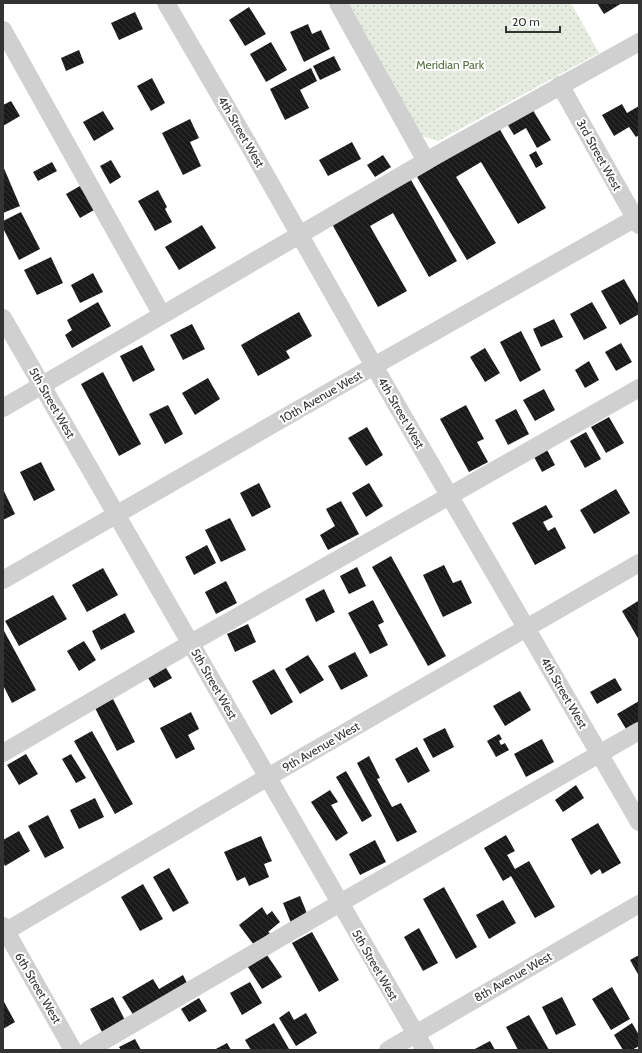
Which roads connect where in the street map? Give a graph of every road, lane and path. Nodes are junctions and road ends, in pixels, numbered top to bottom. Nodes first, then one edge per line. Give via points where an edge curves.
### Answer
1 (166, 3) edge
2 (338, 3) edge
3 (3, 30) edge
4 (639, 42) edge
5 (560, 85) junction
6 (426, 161) junction
7 (638, 220) edge
8 (300, 235) junction
9 (162, 315) junction
10 (3, 318) edge
11 (374, 366) junction
12 (42, 386) junction
13 (639, 388) edge
14 (3, 408) edge
15 (450, 496) junction
16 (116, 514) junction
17 (639, 563) edge
18 (3, 580) edge
19 (527, 628) junction
20 (190, 644) junction
21 (639, 731) edge
22 (3, 753) edge
23 (599, 754) junction
24 (268, 777) junction
25 (639, 822) edge
26 (340, 903) junction
27 (639, 904) edge
28 (4, 930) edge
29 (416, 1034) junction
30 (73, 1050) edge
31 (88, 1050) edge
32 (388, 1050) edge
33 (425, 1050) edge

1 - 8 street, 4th Street West
2 - 6 street
3 - 9 street
4 - 5 street
5 - 6 street
5 - 7 street, 3rd Street West
6 - 8 street
7 - 11 street, 10th Avenue West
8 - 9 street
8 - 11 street, 4th Street West
9 - 12 street
10 - 12 street, 5th Street West
11 - 15 street, 4th Street West
11 - 16 street, 10th Avenue West
12 - 14 street
12 - 16 street, 5th Street West
13 - 15 street
15 - 19 street, 4th Street West
15 - 20 street
16 - 18 street, 10th Avenue West
16 - 20 street, 5th Street West
17 - 19 street, 9th Avenue West
19 - 23 street, 4th Street West
19 - 24 street, 9th Avenue West
20 - 22 street
20 - 24 street, 5th Street West
21 - 23 street
23 - 25 street, 4th Street West
23 - 26 street
24 - 26 street, 5th Street West
24 - 28 street, 9th Avenue West
26 - 29 street, 5th Street West
26 - 31 street
27 - 29 street, 8th Avenue West
28 - 30 street, 6th Street West
29 - 32 street, 8th Avenue West
29 - 33 street, 5th Street West

